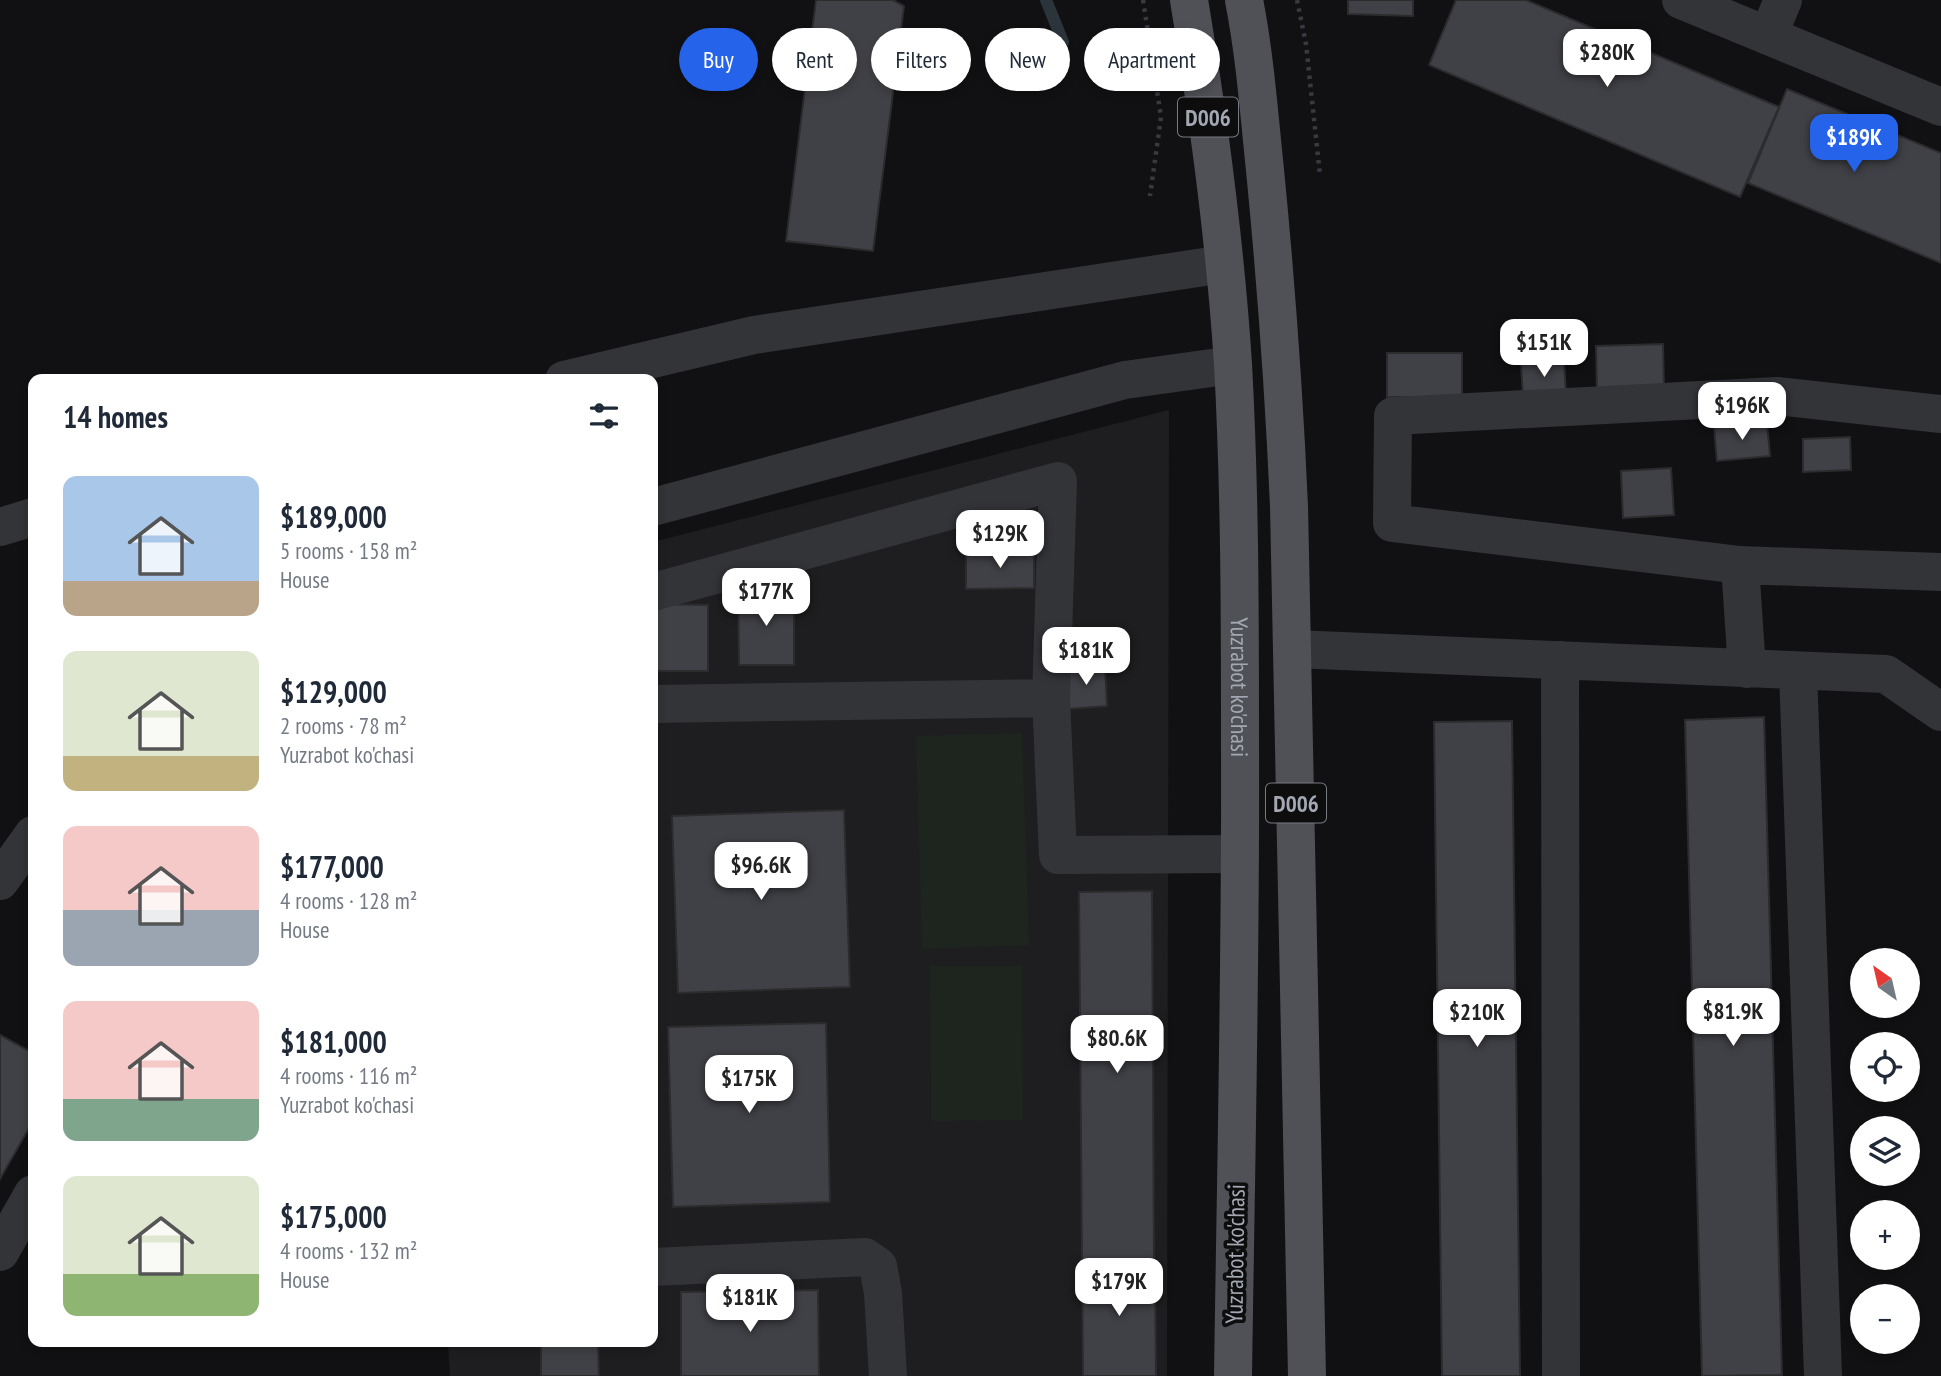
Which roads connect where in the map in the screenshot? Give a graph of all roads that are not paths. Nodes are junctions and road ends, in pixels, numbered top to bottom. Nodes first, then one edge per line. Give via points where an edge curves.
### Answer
1 (1189, 0) edge
2 (1244, 0) edge
3 (1681, 0) edge
4 (1783, 0) edge
5 (1768, 36) junction
6 (1941, 107) edge
7 (1224, 264) junction
8 (1233, 365) junction
9 (590, 374) edge
10 (1941, 414) edge
11 (658, 506) edge
12 (28, 519) edge
13 (0, 527) edge
14 (1740, 565) junction
15 (1941, 572) edge
16 (658, 591) edge
17 (1294, 649) junction
18 (1560, 660) junction
19 (1747, 668) junction
20 (1798, 671) junction
21 (1051, 698) junction
22 (658, 704) edge
23 (1941, 712) edge
24 (28, 842) edge
25 (1240, 854) junction
26 (0, 881) edge
27 (28, 1204) edge
28 (0, 1252) edge
29 (658, 1267) edge
30 (888, 1376) edge
31 (1233, 1376) edge
32 (1307, 1376) edge
33 (1561, 1376) edge
34 (1823, 1376) edge

1 - 7 main road, Yuzrabot ko'chasi / D006 via 1214,161
2 - 17 main road, D006 via 1257,90 1282,363
3 - 5 street
4 - 5 street
5 - 6 street
7 - 8 main road, Yuzrabot ko'chasi / D006
7 - 9 street via 754,335
8 - 11 street via 1125,380
8 - 25 main road, Yuzrabot ko'chasi / D006
10 - 14 street via 1777,396 1393,416 1392,523
12 - 13 street
14 - 15 street
14 - 19 street
16 - 21 street via 1058,481
17 - 18 street
17 - 32 main road, D006
18 - 19 street
18 - 33 street
19 - 20 street
20 - 23 street via 1886,674
20 - 34 street
21 - 22 street
21 - 25 street via 1058,855
24 - 26 street
25 - 31 main road, Yuzrabot ko'chasi / D006
27 - 28 street
29 - 30 street via 865,1257 878,1266

